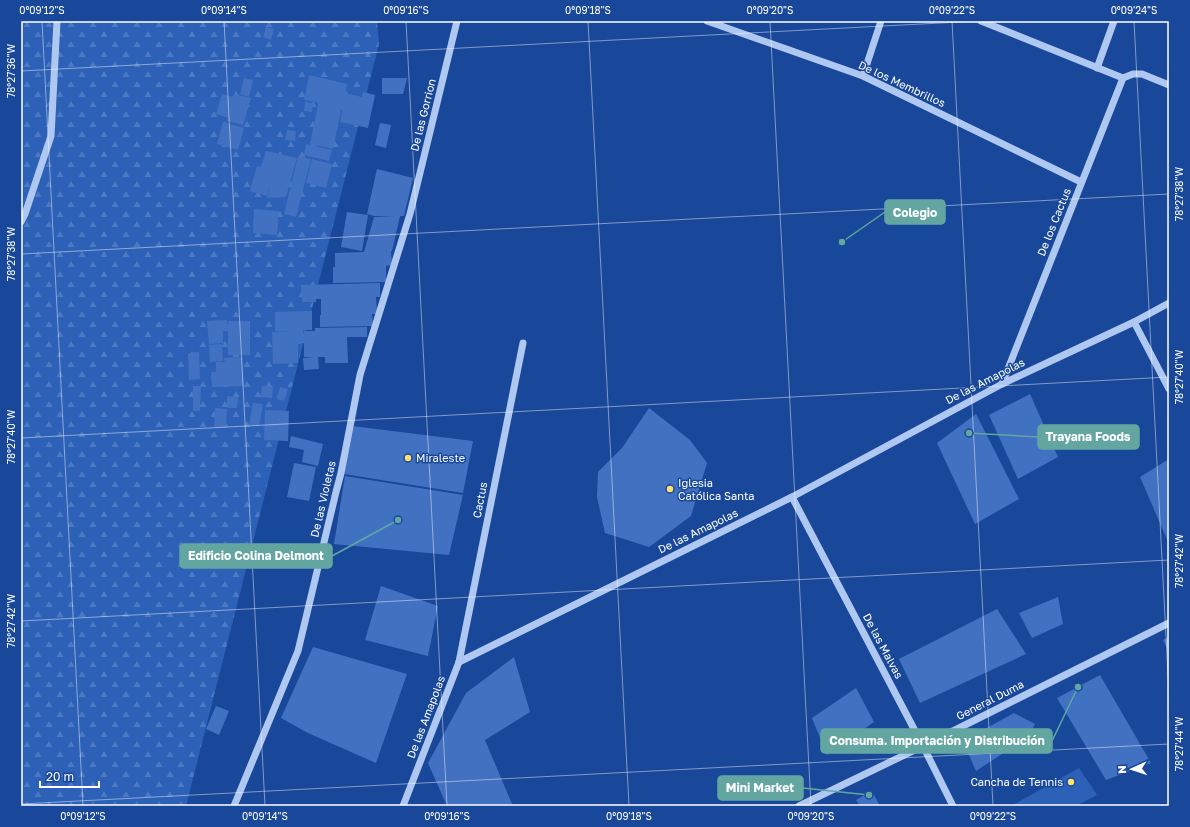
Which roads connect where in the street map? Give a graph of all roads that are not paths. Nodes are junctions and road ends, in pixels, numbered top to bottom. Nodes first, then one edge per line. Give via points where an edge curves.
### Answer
1 (57, 21) edge
2 (457, 21) edge
3 (707, 21) edge
4 (881, 21) edge
5 (981, 21) edge
6 (1114, 21) edge
7 (1097, 68) junction
8 (863, 76) junction
9 (1123, 78) junction
10 (1169, 85) edge
11 (1081, 182) junction
12 (410, 214) joint
13 (21, 222) edge
14 (1169, 303) edge
15 (1134, 322) junction
16 (523, 343) dead end
17 (1002, 384) junction
18 (1169, 390) edge
19 (792, 497) junction
20 (1169, 623) edge
21 (459, 662) junction
22 (923, 746) junction
23 (234, 806) edge
24 (403, 806) edge
25 (799, 806) edge
26 (953, 806) edge

1 - 13 street via 51,136
2 - 12 street, De las Gorrion
3 - 8 street, De los Membrillos
4 - 8 street
5 - 7 street
6 - 7 street
7 - 9 street
8 - 11 street, De los Membrillos
9 - 10 street via 1142,74
9 - 11 street, De los Cactus
11 - 17 street, De los Cactus
12 - 23 street, De las Violetas via 360,374 341,473 298,651
14 - 15 street, De las Amapolas
15 - 17 street, De las Amapolas
15 - 18 street
16 - 21 street, Cactus
17 - 19 street, De las Amapolas
19 - 21 street, De las Amapolas
19 - 22 street, De las Malvas
20 - 22 street, General Duma
21 - 24 street, De las Amapolas
22 - 25 street, General Duma
22 - 26 street, De las Malvas

